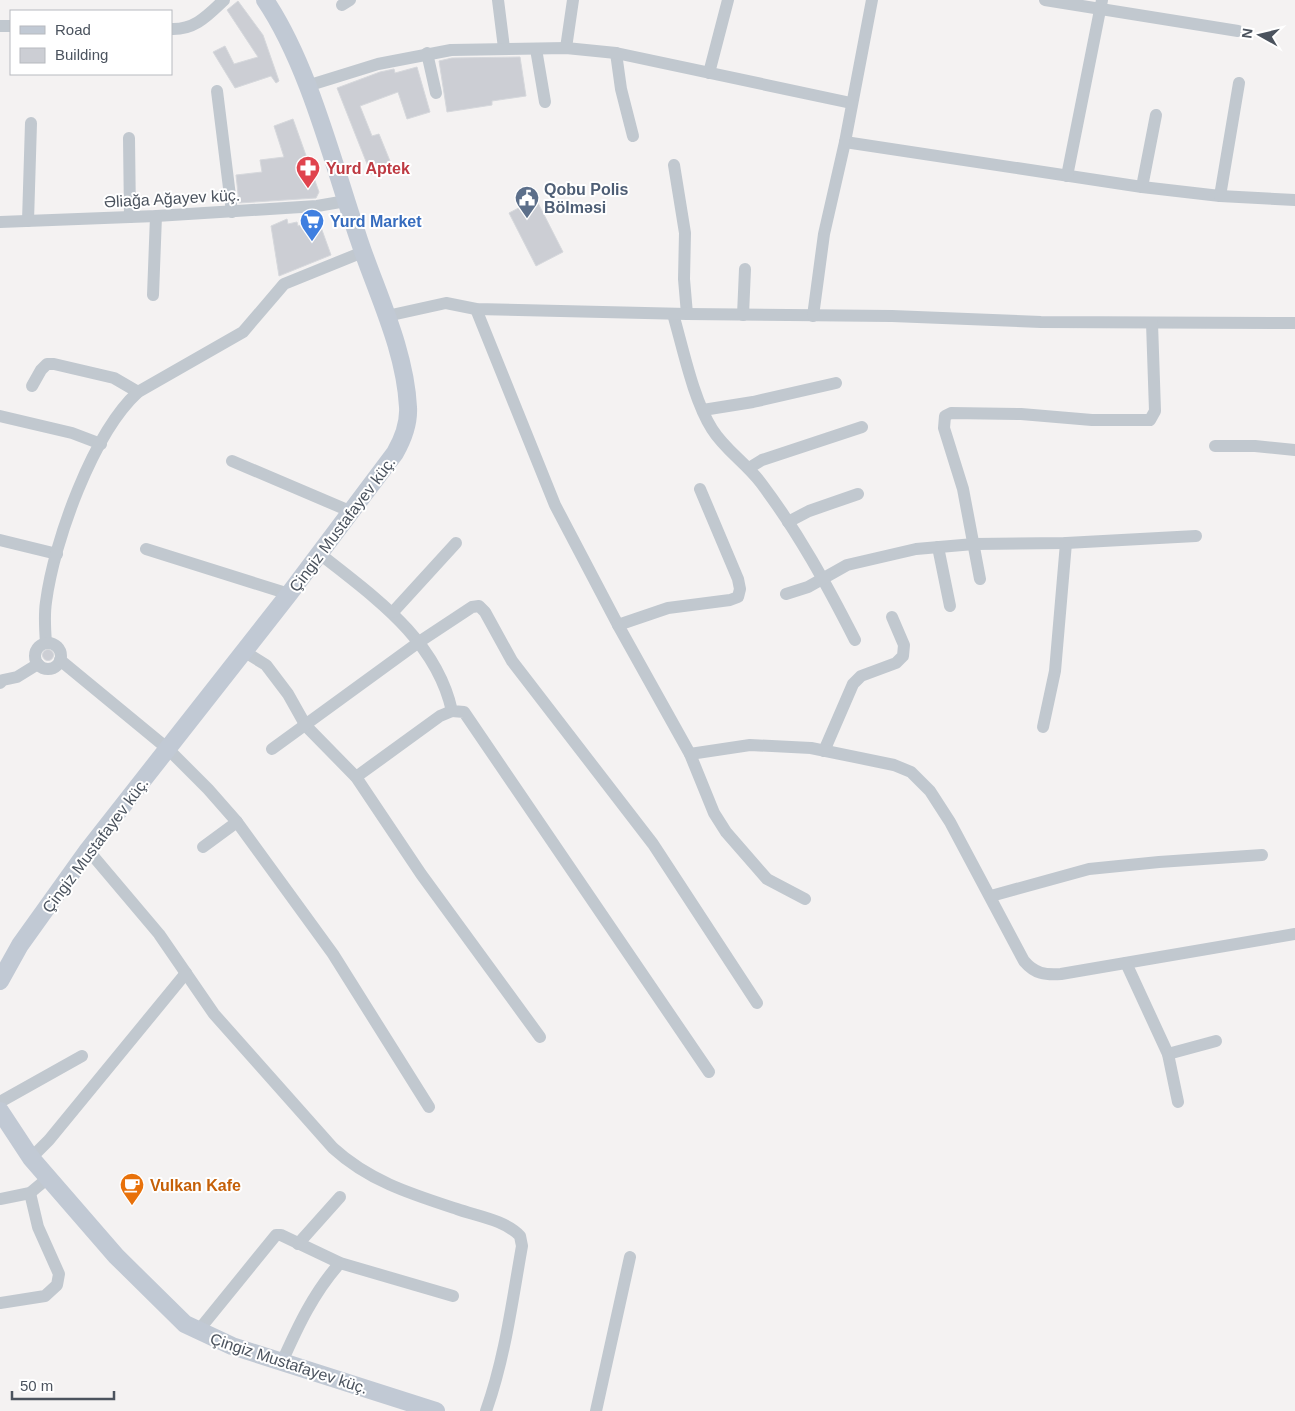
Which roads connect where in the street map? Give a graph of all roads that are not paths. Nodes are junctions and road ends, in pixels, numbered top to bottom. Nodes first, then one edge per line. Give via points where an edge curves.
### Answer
1 (224, 0) edge
2 (265, 0) edge
3 (498, 0) edge
4 (573, 0) edge
5 (728, 0) edge
6 (872, 0) edge
7 (1045, 0) edge
8 (1101, 4) edge
9 (172, 30) edge
10 (1238, 31) dead end
11 (504, 48) junction
12 (566, 48) junction
13 (536, 49) junction
14 (427, 53) junction
15 (616, 53) junction
16 (709, 74) junction
17 (1239, 83) dead end
18 (307, 86) junction
19 (217, 91) dead end
20 (436, 93) dead end
21 (545, 102) dead end
22 (851, 103) junction
23 (1156, 115) dead end
24 (31, 122) dead end
25 (634, 136) dead end
26 (129, 138) dead end
27 (845, 142) junction
28 (674, 165) dead end
29 (1067, 176) junction
30 (1142, 187) junction
31 (1220, 196) junction
32 (1295, 200) edge
33 (346, 201) junction
34 (232, 212) junction
35 (156, 216) junction
36 (130, 217) junction
37 (28, 221) junction
38 (0, 222) edge
39 (363, 252) junction
40 (745, 269) dead end
41 (153, 295) dead end
42 (476, 309) junction
43 (673, 314) junction
44 (687, 314) junction
45 (743, 315) junction
46 (387, 316) junction
47 (813, 316) junction
48 (1152, 323) junction
49 (1295, 323) edge
50 (836, 383) dead end
51 (32, 386) dead end
52 (138, 392) junction
53 (703, 410) junction
54 (0, 416) edge
55 (862, 426) dead end
56 (101, 444) junction
57 (1215, 446) dead end
58 (1295, 450) edge
59 (232, 461) dead end
60 (748, 468) junction
61 (700, 489) dead end
62 (858, 494) dead end
63 (352, 512) junction
64 (788, 522) junction
65 (1196, 536) dead end
66 (0, 540) edge
67 (456, 543) dead end
68 (1066, 543) junction
69 (974, 544) junction
70 (938, 547) junction
71 (146, 549) dead end
72 (56, 554) junction
73 (320, 554) junction
74 (824, 579) junction
75 (980, 579) dead end
76 (289, 594) junction
77 (786, 594) dead end
78 (950, 606) dead end
79 (393, 612) junction
80 (892, 617) dead end
81 (618, 625) junction
82 (855, 640) dead end
83 (419, 642) junction
84 (46, 643) junction
85 (245, 652) junction
86 (60, 660) junction
87 (38, 664) junction
88 (0, 682) edge
89 (452, 712) junction
90 (306, 726) junction
91 (1043, 727) dead end
92 (168, 749) junction
93 (272, 749) dead end
94 (824, 751) junction
95 (690, 754) junction
96 (356, 777) junction
97 (237, 822) junction
98 (203, 848) dead end
99 (88, 850) junction
100 (1262, 855) dead end
101 (990, 896) junction
102 (804, 899) dead end
103 (1295, 934) edge
104 (1126, 963) junction
105 (186, 973) junction
106 (0, 981) edge
107 (757, 1003) dead end
108 (540, 1037) dead end
109 (1216, 1041) dead end
110 (1168, 1054) junction
111 (82, 1056) dead end
112 (709, 1072) dead end
113 (0, 1102) edge
114 (1178, 1102) dead end
115 (429, 1107) dead end
116 (2, 1119) edge
117 (31, 1158) junction
118 (48, 1178) junction
119 (30, 1193) junction
120 (340, 1198) dead end
121 (0, 1199) edge
122 (298, 1244) junction
123 (630, 1257) dead end
124 (340, 1263) junction
125 (453, 1296) dead end
126 (0, 1303) edge
127 (198, 1331) junction
128 (282, 1362) junction
129 (436, 1411) edge
130 (486, 1411) edge
131 (596, 1411) edge

1 - 9 street via 192,27
2 - 18 street, Çingiz Mustafayev küç.
3 - 11 street
4 - 12 street
5 - 16 street
6 - 22 street
7 - 8 street
8 - 10 street
8 - 29 street
11 - 13 street
11 - 14 street
12 - 13 street
12 - 15 street
13 - 21 street
14 - 18 street
14 - 20 street
15 - 16 street
15 - 25 street via 621,89
16 - 22 street
17 - 31 street
18 - 33 street, Çingiz Mustafayev küç.
19 - 34 street
22 - 27 street
23 - 30 street
24 - 37 street
26 - 36 street
27 - 29 street
27 - 47 street via 824,234
28 - 44 street via 685,233
29 - 30 street
30 - 31 street
31 - 32 street
33 - 34 street, Əliağa Ağayev küç.
33 - 39 street, Çingiz Mustafayev küç.
34 - 35 street, Əliağa Ağayev küç.
35 - 36 street, Əliağa Ağayev küç.
35 - 41 street
36 - 37 street, Əliağa Ağayev küç.
37 - 38 street, Əliağa Ağayev küç.
39 - 46 street, Çingiz Mustafayev küç.
39 - 52 street via 284,284 243,332
40 - 45 street
42 - 43 street
42 - 46 street via 446,303
42 - 81 street via 556,505
43 - 44 street
43 - 53 street
44 - 45 street
45 - 47 street
46 - 63 street, Çingiz Mustafayev küç. via 404,378 407,424 395,454
47 - 48 street
48 - 49 street
48 - 69 street via 1154,411 1150,420 1092,420 1021,414 951,413 945,416 944,428 963,489
50 - 53 street
51 - 52 street via 47,364 54,364 114,378
52 - 56 street via 126,403
53 - 60 street via 711,429 726,449
54 - 56 street via 72,433
55 - 60 street via 762,460
56 - 72 street via 75,499
57 - 58 street
59 - 63 street
60 - 64 street
61 - 81 street via 738,579 738,596 730,600 668,608
62 - 64 street
63 - 73 street, Çingiz Mustafayev küç.
64 - 74 street
65 - 68 street
66 - 72 street
67 - 79 street
68 - 69 street
68 - 91 street via 1055,671
69 - 70 street
69 - 75 street
70 - 74 street via 862,560
70 - 78 street
71 - 76 street
72 - 84 street via 45,604
73 - 76 street, Çingiz Mustafayev küç.
73 - 79 street
74 - 77 street
74 - 82 street
76 - 85 street, Çingiz Mustafayev küç.
79 - 83 street
80 - 94 street via 904,645 903,656 896,664 861,676 853,684
81 - 95 street
83 - 89 street via 448,693
83 - 90 street
83 - 107 street via 472,607 479,606 485,612 512,661 654,844
84 - 86 street via 58,648
84 - 87 street via 36,652
85 - 90 street via 266,665
85 - 92 street, Çingiz Mustafayev küç.
86 - 87 street via 50,668
86 - 92 street
87 - 88 street via 17,677
89 - 96 street via 440,716
89 - 112 street via 464,712
90 - 93 street
90 - 96 street
92 - 97 street
92 - 99 street, Çingiz Mustafayev küç.
94 - 95 street via 750,745
94 - 101 street via 894,764 911,772 930,791
95 - 102 street via 714,813 726,832 767,879
96 - 108 street via 421,874
97 - 98 street
97 - 115 street via 333,954
99 - 105 street via 154,927
99 - 106 street, Çingiz Mustafayev küç. via 20,945
100 - 101 street via 1089,869
101 - 104 street via 1024,961 1036,973 1061,974
103 - 104 street
104 - 110 street
105 - 117 street
105 - 130 street via 214,1014 349,1163 368,1176 507,1226 520,1236 522,1246 503,1350
109 - 110 street
110 - 114 street
111 - 113 street
116 - 117 street, Çingiz Mustafayev küç.
117 - 118 street, Çingiz Mustafayev küç.
118 - 119 street
118 - 127 street, Çingiz Mustafayev küç. via 135,1278 171,1312
119 - 121 street
119 - 126 street via 38,1227 59,1274 57,1285 45,1296
120 - 122 street
122 - 124 street
122 - 127 street via 281,1234 271,1238
123 - 131 street
124 - 125 street
124 - 128 street via 313,1298
127 - 128 street, Çingiz Mustafayev küç.
128 - 129 street, Çingiz Mustafayev küç.

